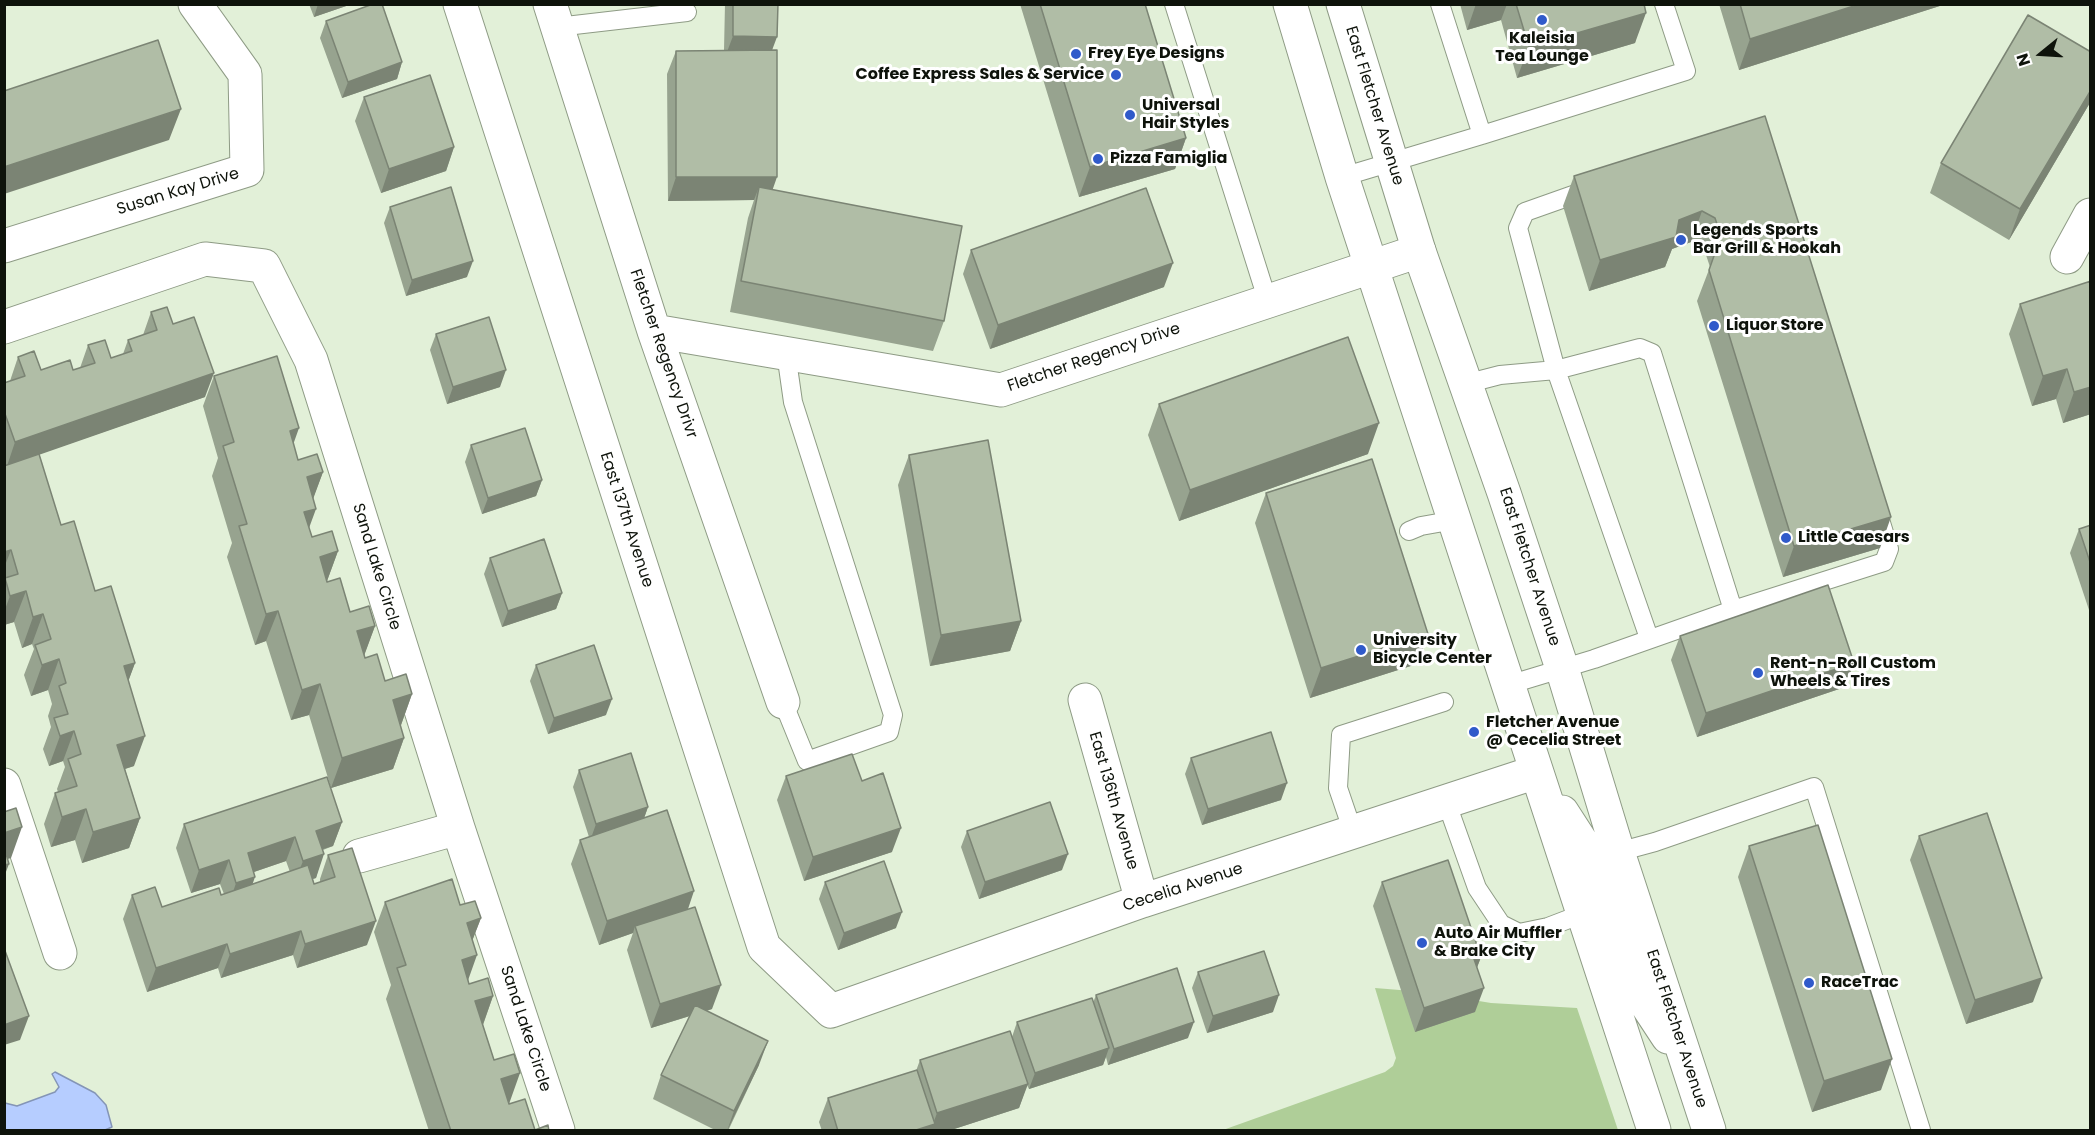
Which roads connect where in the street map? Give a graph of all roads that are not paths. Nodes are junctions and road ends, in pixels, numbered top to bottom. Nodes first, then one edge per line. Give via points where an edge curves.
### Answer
1 (195, 4) edge
2 (460, 4) edge
3 (1174, 4) edge
4 (1290, 4) edge
5 (1342, 4) edge
6 (1440, 4) edge
7 (1664, 4) edge
8 (687, 12) dead end
9 (553, 16) edge
10 (1482, 135) junction
11 (1390, 160) junction
12 (1342, 177) junction
13 (1612, 181) edge
14 (2091, 215) edge
15 (4, 246) edge
16 (1419, 251) junction
17 (2067, 257) dead end
18 (1372, 268) junction
19 (1268, 302) junction
20 (4, 327) edge
21 (654, 331) junction
22 (786, 353) junction
23 (1556, 370) junction
24 (1465, 384) junction
25 (1872, 492) edge
26 (1455, 520) junction
27 (1409, 531) dead end
28 (1733, 610) junction
29 (1649, 639) junction
30 (1562, 668) junction
31 (1508, 685) junction
32 (1085, 700) dead end
33 (783, 702) joint
34 (1444, 702) dead end
35 (1536, 772) junction
36 (4, 785) edge
37 (1446, 801) junction
38 (458, 828) junction
39 (1353, 832) junction
40 (1618, 852) junction
41 (359, 856) dead end
42 (1142, 902) junction
43 (1582, 914) junction
44 (60, 953) dead end
45 (831, 1011) joint
46 (1691, 1071) junction
47 (558, 1131) edge
48 (1654, 1131) edge
49 (1709, 1131) edge
50 (1921, 1131) edge

1 - 15 street, Susan Kay Drive via 244,74 247,170
2 - 45 street, East 137th Avenue via 764,947
3 - 19 lane
4 - 12 street
5 - 11 street, East Fletcher Avenue
6 - 10 lane
7 - 10 lane via 1686,71
8 - 9 lane
9 - 21 street, Fletcher Regency Drivr
10 - 11 lane
11 - 12 lane
11 - 16 street, East Fletcher Avenue
12 - 18 street
13 - 23 lane via 1525,212 1518,228
14 - 17 street
16 - 18 street, Fletcher Regency Drive
16 - 24 street, East Fletcher Avenue
18 - 19 street, Fletcher Regency Drive
18 - 26 street
19 - 22 street, Fletcher Regency Drive via 1001,390
20 - 38 street, Sand Lake Circle via 205,260 264,266 311,360
21 - 22 street, Fletcher Regency Drive
21 - 33 street, Fletcher Regency Drivr
22 - 33 lane via 793,402 893,716 889,732 807,761
23 - 24 lane via 1500,375
23 - 28 lane via 1640,348 1652,353
23 - 29 lane
24 - 30 street, East Fletcher Avenue
25 - 28 lane via 1889,549 1884,562
26 - 27 lane
26 - 31 street
28 - 29 lane
29 - 30 lane
30 - 31 lane
30 - 40 street, East Fletcher Avenue
31 - 35 street
32 - 42 street, East 136th Avenue
34 - 39 lane via 1341,735 1338,788
35 - 37 street, Cecelia Avenue
35 - 43 street
35 - 46 street via 1593,860 1639,993
36 - 44 street
37 - 39 street, Cecelia Avenue
37 - 43 lane via 1477,888 1501,924 1519,933
38 - 41 street
38 - 47 street, Sand Lake Circle
39 - 42 street, Cecelia Avenue
40 - 46 street, East Fletcher Avenue
40 - 50 lane via 1814,787
42 - 45 street, Cecelia Avenue
43 - 48 street
46 - 49 street, East Fletcher Avenue

